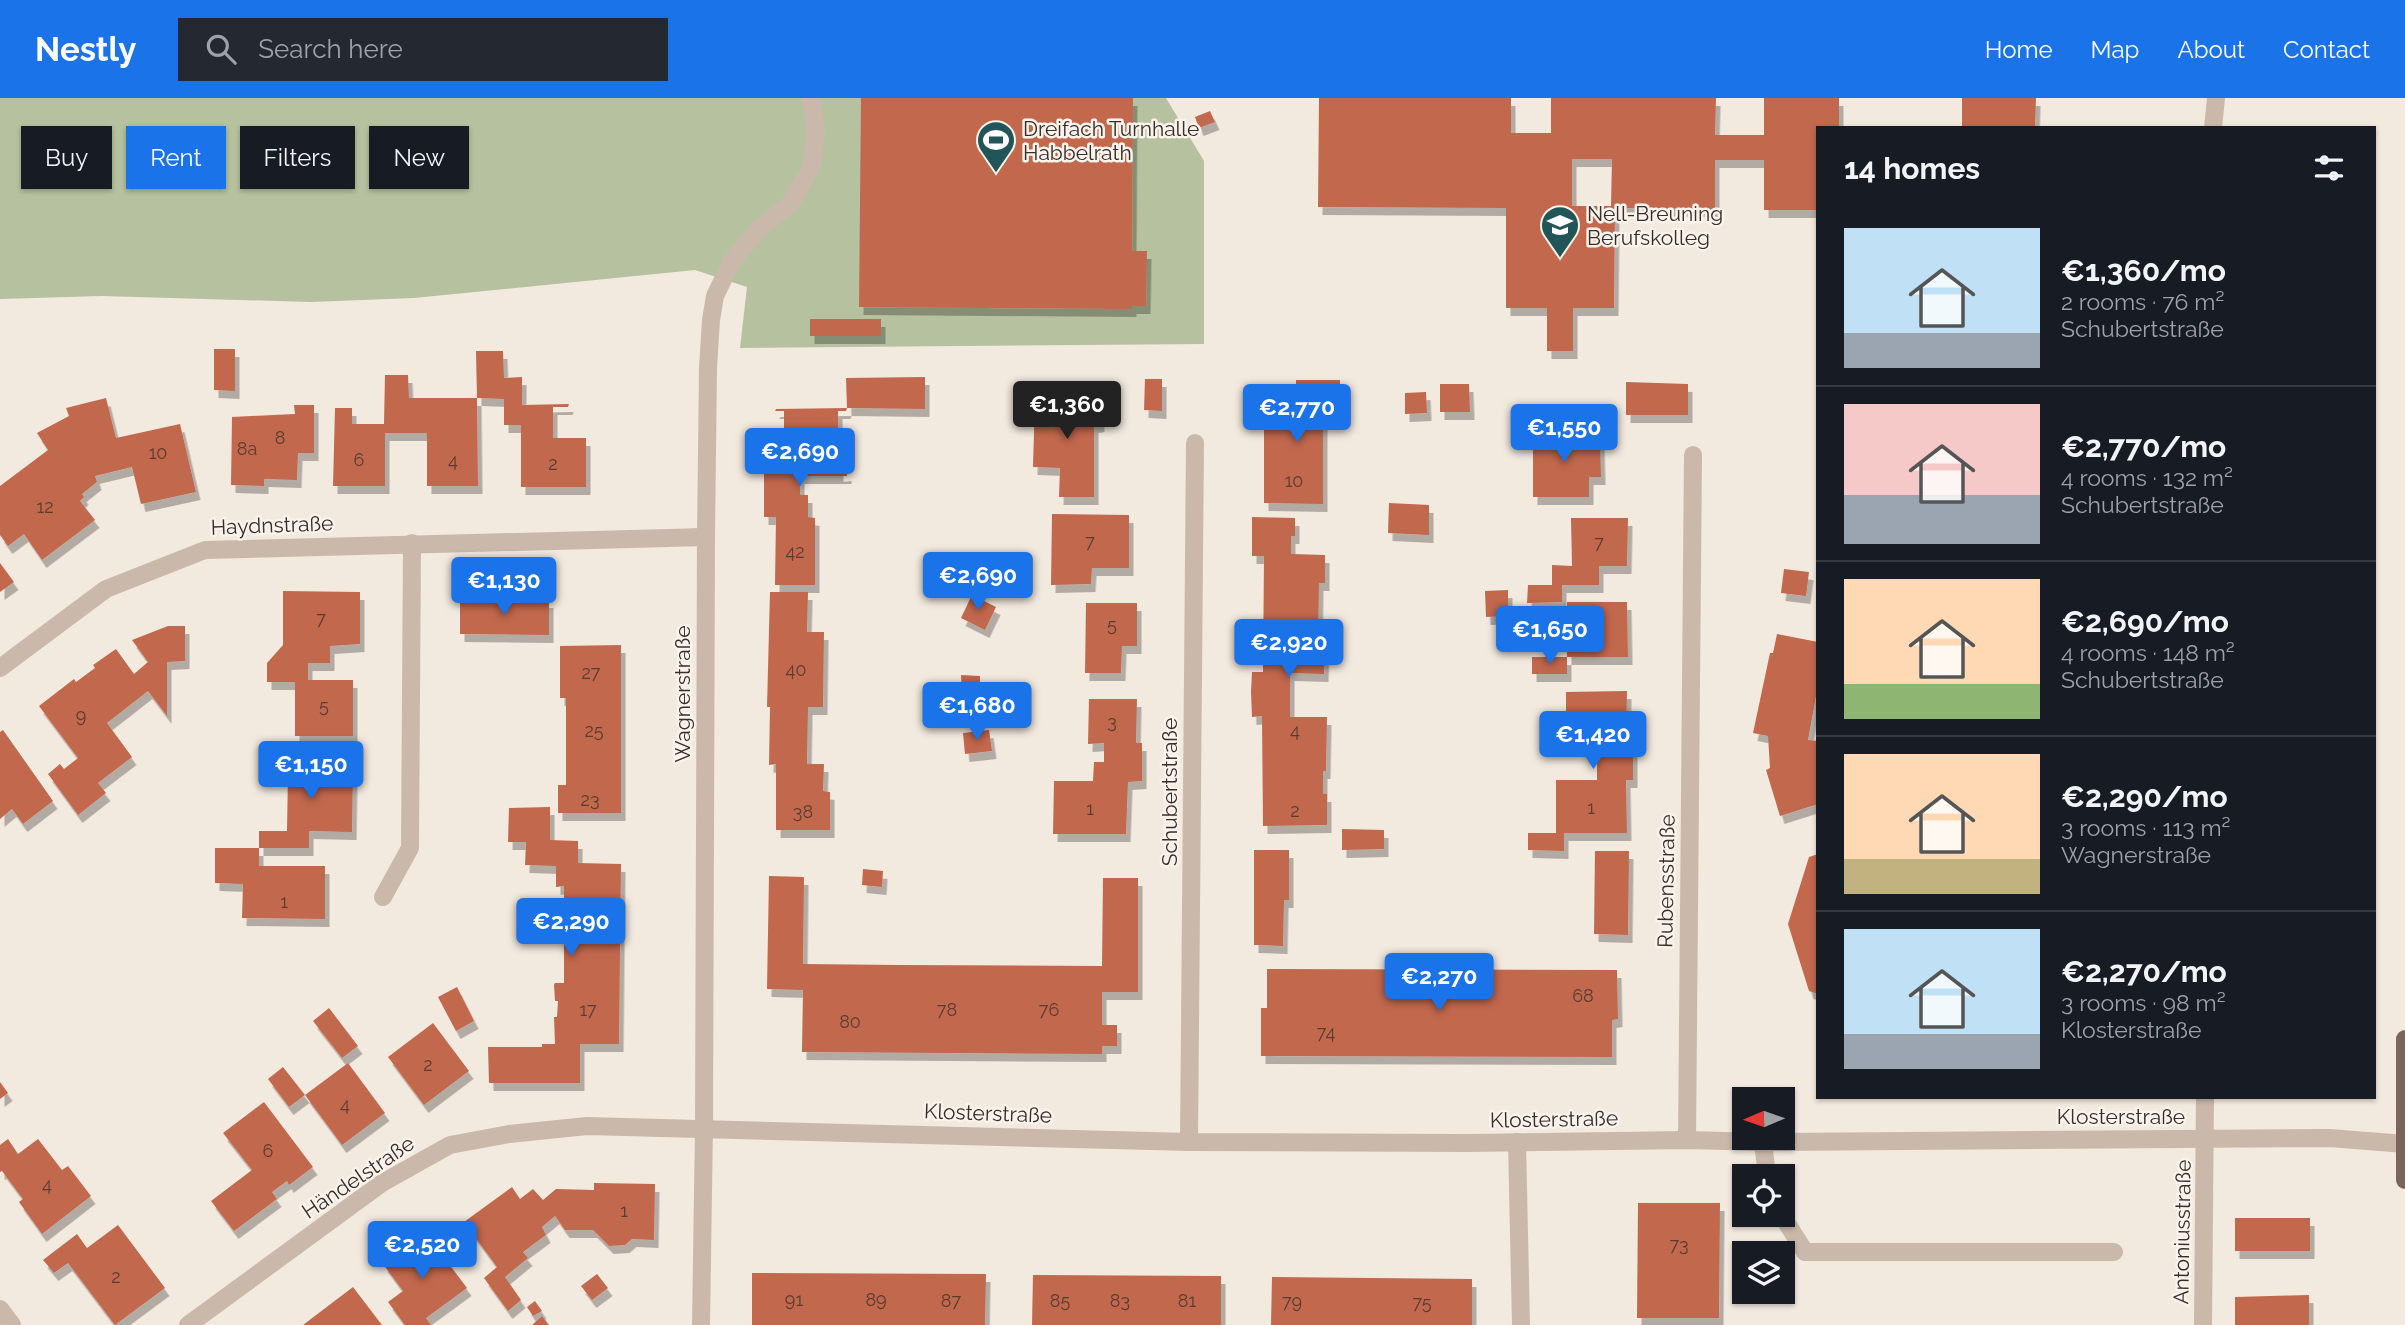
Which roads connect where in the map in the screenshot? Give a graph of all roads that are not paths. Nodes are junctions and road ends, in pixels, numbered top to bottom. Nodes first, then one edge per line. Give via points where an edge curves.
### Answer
1 (811, 98) edge
2 (2216, 98) edge
3 (2213, 126) edge
4 (1195, 443) dead end
5 (1693, 455) dead end
6 (706, 537) junction
7 (412, 543) junction
8 (0, 668) edge
9 (383, 897) dead end
10 (2405, 1039) edge
11 (2205, 1099) edge
12 (704, 1127) junction
13 (2206, 1139) junction
14 (1687, 1140) junction
15 (1732, 1141) edge
16 (1189, 1142) junction
17 (1517, 1142) junction
18 (1796, 1142) edge
19 (2405, 1144) edge
20 (2405, 1180) edge
21 (1789, 1227) edge
22 (2114, 1252) dead end
23 (0, 1309) edge
24 (12, 1325) edge
25 (188, 1325) edge
26 (701, 1325) edge
27 (1521, 1325) edge
28 (2203, 1325) edge

1 - 6 street, Wagnerstraße via 816,129 812,166 791,203 759,229 732,261 715,296 708,368
2 - 3 street
4 - 16 street, Schubertstraße
5 - 14 street, Rubensstraße
6 - 7 street, Haydnstraße
6 - 12 street, Wagnerstraße
7 - 8 street, Haydnstraße via 205,550 107,589
7 - 9 street via 410,848
10 - 19 main road
11 - 13 street, Antoniusstraße
12 - 16 street, Klosterstraße
12 - 25 street, Händelstraße via 587,1126 450,1145 382,1183
12 - 26 street, Wagnerstraße
13 - 18 street, Klosterstraße
13 - 19 street, Klosterstraße via 2330,1138
13 - 28 street, Antoniusstraße
14 - 15 street, Klosterstraße
14 - 17 street, Klosterstraße
16 - 17 street, Klosterstraße
17 - 27 street
19 - 20 main road
21 - 22 street via 1805,1252
23 - 24 street

